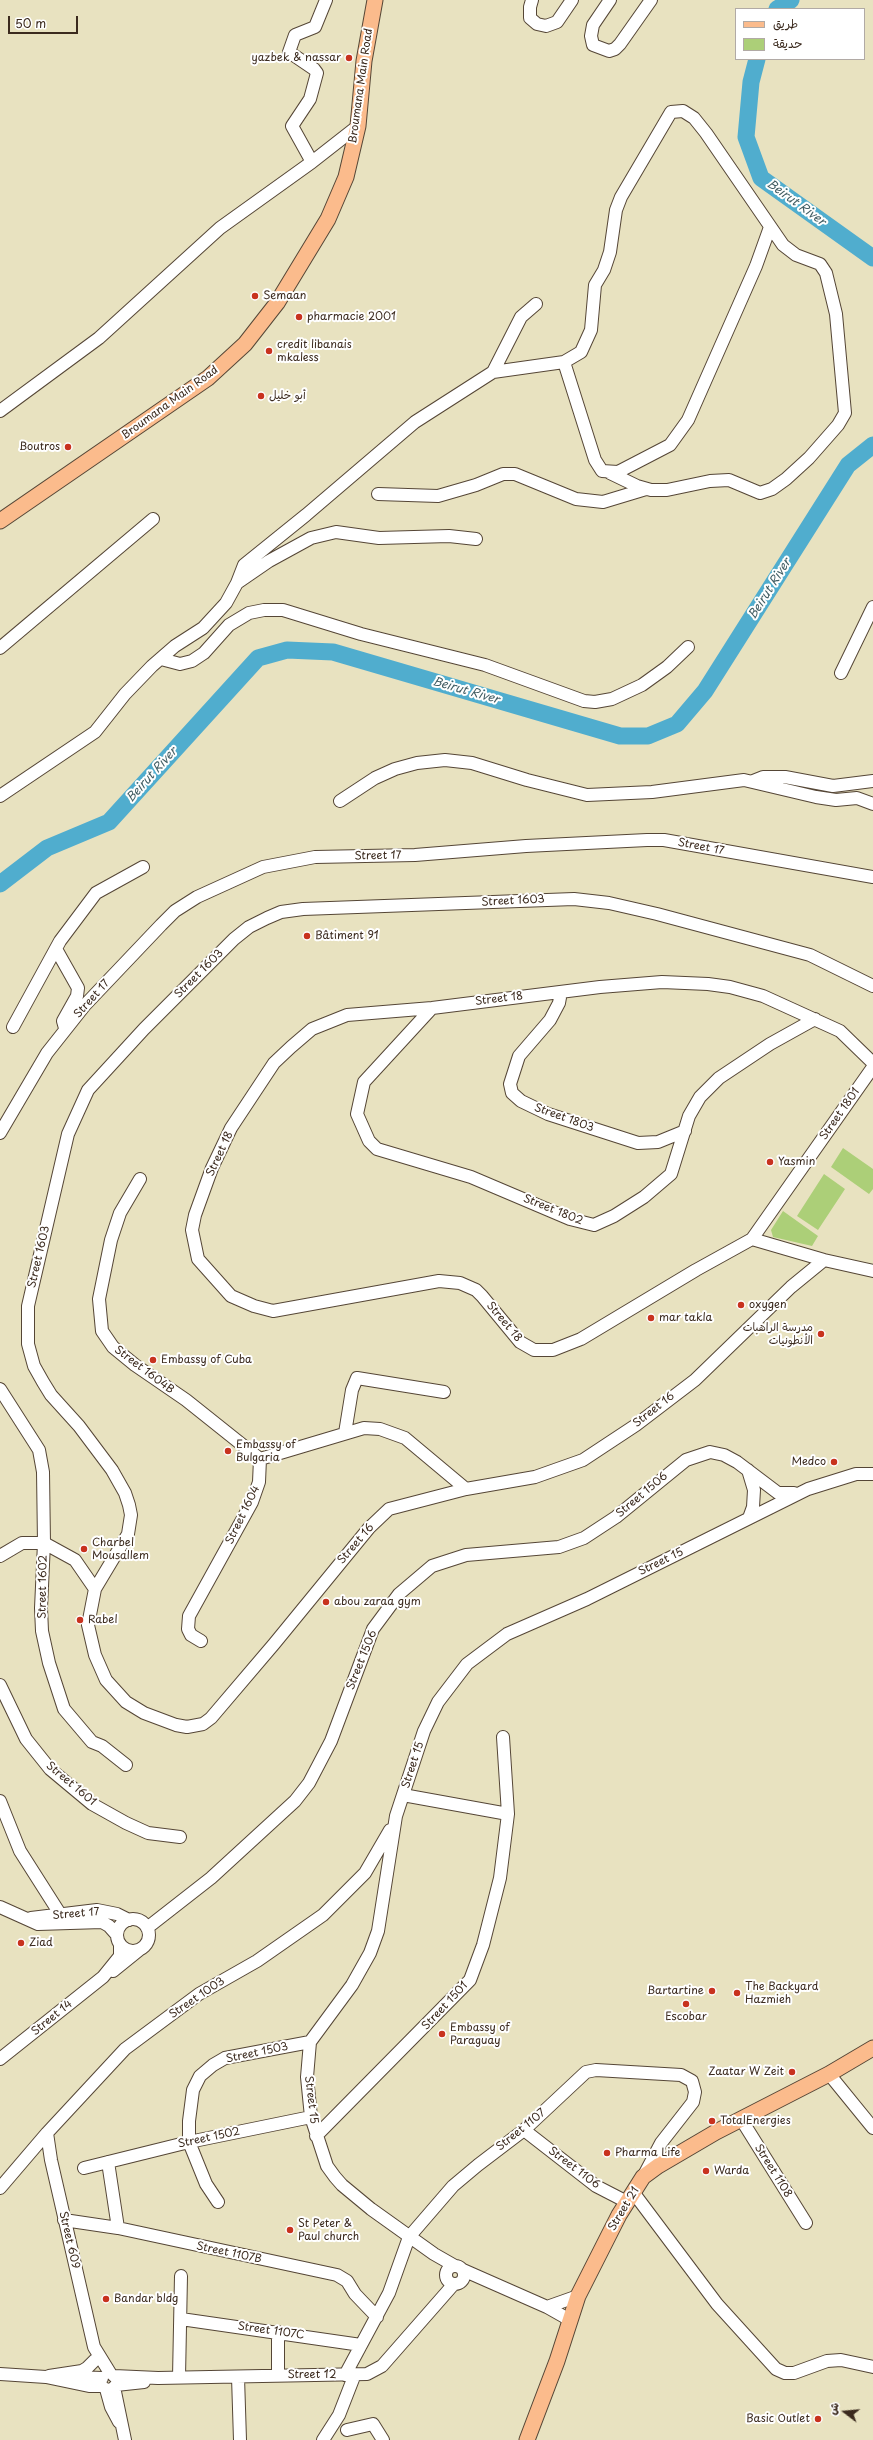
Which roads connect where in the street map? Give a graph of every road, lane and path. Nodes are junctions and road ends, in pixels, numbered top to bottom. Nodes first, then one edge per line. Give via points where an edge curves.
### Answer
1 (326, 0) edge
2 (375, 0) edge
3 (532, 0) edge
4 (572, 0) edge
5 (610, 0) edge
6 (651, 0) edge
7 (358, 126) junction
8 (312, 162) junction
9 (770, 227) junction
10 (536, 304) dead end
11 (564, 362) junction
12 (493, 372) junction
13 (0, 411) edge
14 (610, 473) junction
15 (646, 489) junction
16 (378, 494) dead end
17 (153, 520) dead end
18 (0, 521) edge
19 (476, 539) dead end
20 (237, 583) junction
21 (873, 608) edge
22 (688, 647) dead end
23 (0, 648) edge
24 (161, 658) junction
25 (841, 673) dead end
26 (873, 781) edge
27 (752, 782) junction
28 (0, 796) edge
29 (340, 801) dead end
30 (873, 804) edge
31 (143, 867) dead end
32 (873, 877) edge
33 (56, 949) junction
34 (873, 986) edge
35 (561, 992) junction
36 (432, 1008) junction
37 (815, 1019) junction
38 (13, 1027) dead end
39 (65, 1029) junction
40 (873, 1063) edge
41 (873, 1066) edge
42 (686, 1132) junction
43 (0, 1133) edge
44 (140, 1179) dead end
45 (752, 1239) junction
46 (824, 1260) junction
47 (873, 1271) edge
48 (0, 1389) edge
49 (444, 1392) dead end
50 (345, 1433) junction
51 (260, 1459) junction
52 (748, 1470) junction
53 (873, 1474) edge
54 (466, 1489) junction
55 (808, 1489) junction
56 (749, 1518) junction
57 (44, 1543) junction
58 (0, 1556) edge
59 (95, 1589) junction
60 (201, 1642) dead end
61 (0, 1685) edge
62 (503, 1737) dead end
63 (126, 1765) dead end
64 (403, 1795) junction
65 (0, 1801) edge
66 (508, 1814) junction
67 (396, 1816) junction
68 (180, 1837) dead end
69 (36, 1874) junction
70 (0, 1907) edge
71 (58, 1910) junction
72 (73, 1912) junction
73 (22, 1918) junction
74 (129, 1920) junction
75 (68, 1923) junction
76 (147, 1928) junction
77 (118, 1940) junction
78 (139, 1950) junction
79 (103, 1977) junction
80 (310, 2042) junction
81 (873, 2048) edge
82 (0, 2059) edge
83 (829, 2074) junction
84 (311, 2118) junction
85 (741, 2119) junction
86 (873, 2128) edge
87 (524, 2130) junction
88 (47, 2133) junction
89 (316, 2136) junction
90 (189, 2142) junction
91 (108, 2162) junction
92 (84, 2168) dead end
93 (643, 2177) junction
94 (0, 2188) edge
95 (630, 2197) junction
96 (218, 2202) dead end
97 (64, 2220) junction
98 (806, 2223) dead end
99 (118, 2228) junction
100 (409, 2237) junction
101 (454, 2275) junction
102 (181, 2276) dead end
103 (578, 2296) junction
104 (547, 2307) junction
105 (377, 2317) junction
106 (181, 2319) junction
107 (570, 2320) junction
108 (278, 2332) junction
109 (361, 2345) junction
110 (94, 2347) junction
111 (94, 2360) junction
112 (873, 2366) edge
113 (0, 2374) edge
114 (278, 2375) junction
115 (350, 2375) junction
116 (179, 2377) junction
117 (238, 2377) junction
118 (50, 2378) junction
119 (108, 2381) junction
120 (339, 2414) junction
121 (349, 2435) edge
122 (125, 2440) edge
123 (240, 2440) edge
124 (323, 2440) edge
125 (383, 2440) edge
126 (527, 2440) edge

1 - 8 street via 315,27 295,35 289,52 317,73 310,99 292,126
2 - 7 main road, Broumana Main Road via 364,61
3 - 4 street via 530,18 537,24 546,26 557,22
5 - 6 street via 593,25 591,36 593,44 609,51 616,49
7 - 8 street
7 - 18 main road, Broumana Main Road via 346,177 330,217 298,270 245,344 208,378
8 - 13 street via 220,228 99,338
9 - 11 street via 694,118 683,111 671,112 657,132 616,210 610,252 595,285 593,320 586,343 576,357
9 - 14 street via 752,274 680,433 670,445 658,453 631,467
9 - 15 street via 788,250 820,264 829,280 836,314 838,363 844,402 843,418 809,458 786,480 762,492 755,493 728,480 668,490
10 - 12 street via 518,322
11 - 12 street
11 - 14 street via 595,460 602,470
12 - 20 street via 415,422 306,515 262,548 244,565
14 - 15 street
15 - 16 street via 603,502 576,499 515,474 503,474 438,496
17 - 23 street
19 - 20 street via 443,536 379,538 336,532 311,538 257,568
20 - 24 street via 228,600 203,628
21 - 25 street
22 - 24 street via 667,667 642,685 612,699 595,702 485,665 361,634 283,610 249,613 229,625 204,653 192,662 180,664
24 - 28 street via 125,694 88,738
26 - 27 street via 833,786 785,777 763,777
27 - 29 street via 735,781 692,788 587,795 472,763 434,760 395,769 375,778
27 - 30 street via 816,797 836,800 857,798
31 - 33 street via 96,893
32 - 39 street, Street 17 via 664,840 526,846 415,856 298,859 252,872 175,911 134,952
33 - 38 street
33 - 39 street via 78,988 75,1000 63,1021
34 - 59 street, Street 1603 via 810,955 657,914 609,903 574,899 325,907 281,912 249,927 144,1029 88,1090 68,1134 54,1188 28,1306 28,1344 34,1366 51,1395 79,1426 119,1480 131,1515 128,1534
35 - 36 street, Street 18
35 - 37 street, Street 18 via 662,982 730,986 763,996
35 - 42 street, Street 1803 via 559,1003 550,1020 519,1056 510,1084 512,1093 521,1101 548,1114 638,1143 658,1142
36 - 42 street, Street 1802 via 364,1082 357,1114 367,1138 377,1149 472,1177 570,1219 594,1225 644,1197 671,1174
36 - 45 street, Street 18 via 372,1012 336,1019 312,1029 274,1063 231,1128 212,1168 192,1230 198,1259 231,1296 273,1311 438,1281 460,1283 476,1290 520,1342 534,1350 553,1350 581,1339
37 - 40 street, Street 18 via 840,1031
37 - 42 street, Street 1802 via 770,1044 720,1078 697,1101 689,1116
39 - 43 street, Street 17 via 47,1053
41 - 45 street, Street 1801
44 - 51 street, Street 1604B via 120,1213 111,1240 100,1299 102,1331 113,1347 135,1365 186,1400
45 - 46 street
46 - 47 street
46 - 54 street, Street 16 via 771,1306 695,1380 601,1449 583,1460 535,1477
48 - 57 street, Street 1602 via 39,1450 43,1472
49 - 50 street via 357,1378 352,1390
50 - 51 street
50 - 54 street via 364,1428 380,1429 405,1438
51 - 60 street, Street 1604 via 259,1482 252,1502 189,1616 188,1629 191,1635
52 - 55 street, Street 1506 via 778,1493 789,1494
52 - 56 street via 754,1490 753,1507
52 - 76 street, Street 1506 via 724,1455 710,1452 697,1455 675,1468 622,1512 584,1538 559,1547 466,1555 432,1566 399,1594 374,1629 331,1741 309,1783 295,1801 211,1878
53 - 55 street, Street 15 via 856,1474
54 - 59 street, Street 16 via 400,1504 383,1513 211,1718 203,1724 187,1727 144,1714 126,1702 106,1680 95,1655 88,1626
55 - 56 street, Street 15
56 - 64 street, Street 15 via 588,1599 524,1624 474,1658 438,1702 424,1732
57 - 58 street via 22,1543
57 - 59 street via 75,1560
57 - 63 street, Street 1602 via 42,1631 64,1709 92,1742 102,1746
61 - 68 street, Street 1601 via 26,1739 50,1769 92,1804 126,1823 148,1832
62 - 66 street, Street 1501
64 - 66 street
64 - 67 street, Street 15
65 - 69 street via 20,1851
66 - 89 street, Street 1501 via 500,1878 483,1945 470,1980
67 - 80 street, Street 15 via 378,1931 370,1953 352,1985
67 - 88 street, Street 1003 via 379,1853 365,1873 323,1914 264,1957 199,1994 125,2049
69 - 71 street
69 - 72 street
70 - 73 street, Street 17
71 - 72 street, Street 17
71 - 73 street, Street 17 via 46,1916
71 - 75 street
72 - 74 street, Street 17 via 110,1912
73 - 75 street, Street 17 via 44,1925
74 - 76 street via 140,1921
74 - 77 street via 120,1925
75 - 77 street, Street 17 via 102,1922
76 - 78 street via 149,1938
77 - 78 street via 129,1951
77 - 79 street via 120,1956
78 - 79 street via 124,1964
79 - 82 street, Street 14
80 - 84 street, Street 15 via 307,2077
80 - 90 street, Street 1503 via 247,2052 213,2064 200,2076 193,2090
81 - 83 main road, Street 21
83 - 85 main road, Street 21
83 - 86 street
84 - 89 street, Street 15
84 - 90 street, Street 1502
85 - 93 main road, Street 21
85 - 98 street, Street 1108
87 - 93 street, Street 1107 via 586,2072 596,2070 688,2077 694,2087 693,2102 660,2143
87 - 95 street, Street 1106 via 596,2186
87 - 100 street, Street 1107 via 453,2186
88 - 94 street, Street 1003
88 - 97 street, Street 609
89 - 100 street, Street 15 via 327,2166 342,2186
90 - 91 street, Street 1502
90 - 96 street, Street 1503 via 206,2184
91 - 92 street, Street 1502
91 - 99 street
93 - 95 main road, Street 21
95 - 103 main road, Street 21
95 - 112 street via 713,2299 776,2369 794,2373 826,2361 841,2360
97 - 99 street, Street 1107B
97 - 110 street, Street 609
99 - 105 street, Street 1107B via 343,2278
100 - 101 street, Street 15 via 434,2254
100 - 105 street, Street 1107 via 394,2280
101 - 104 street via 489,2281
101 - 115 street, Street 12 via 435,2303 382,2366 367,2374
102 - 106 street
103 - 104 street
103 - 107 main road, Street 21
104 - 107 street
105 - 109 street, Street 1107
106 - 108 street, Street 1107C
106 - 116 street
107 - 126 main road, Street 21
108 - 109 street, Street 1107C
108 - 114 street
109 - 115 street, Street 1107
110 - 111 street, Street 609
110 - 119 street, Street 609
111 - 118 street via 87,2368
111 - 119 street, Street 609
113 - 118 street
114 - 115 street, Street 12
114 - 117 street, Street 12
115 - 120 street, Street 1107
116 - 117 street, Street 12
116 - 119 street, Street 12 via 158,2378 140,2384
117 - 123 street
118 - 119 street, Street 12 via 88,2386
119 - 122 street, Street 609 via 111,2407 121,2424
120 - 121 street
120 - 124 street, Street 1107
121 - 125 street via 373,2424

